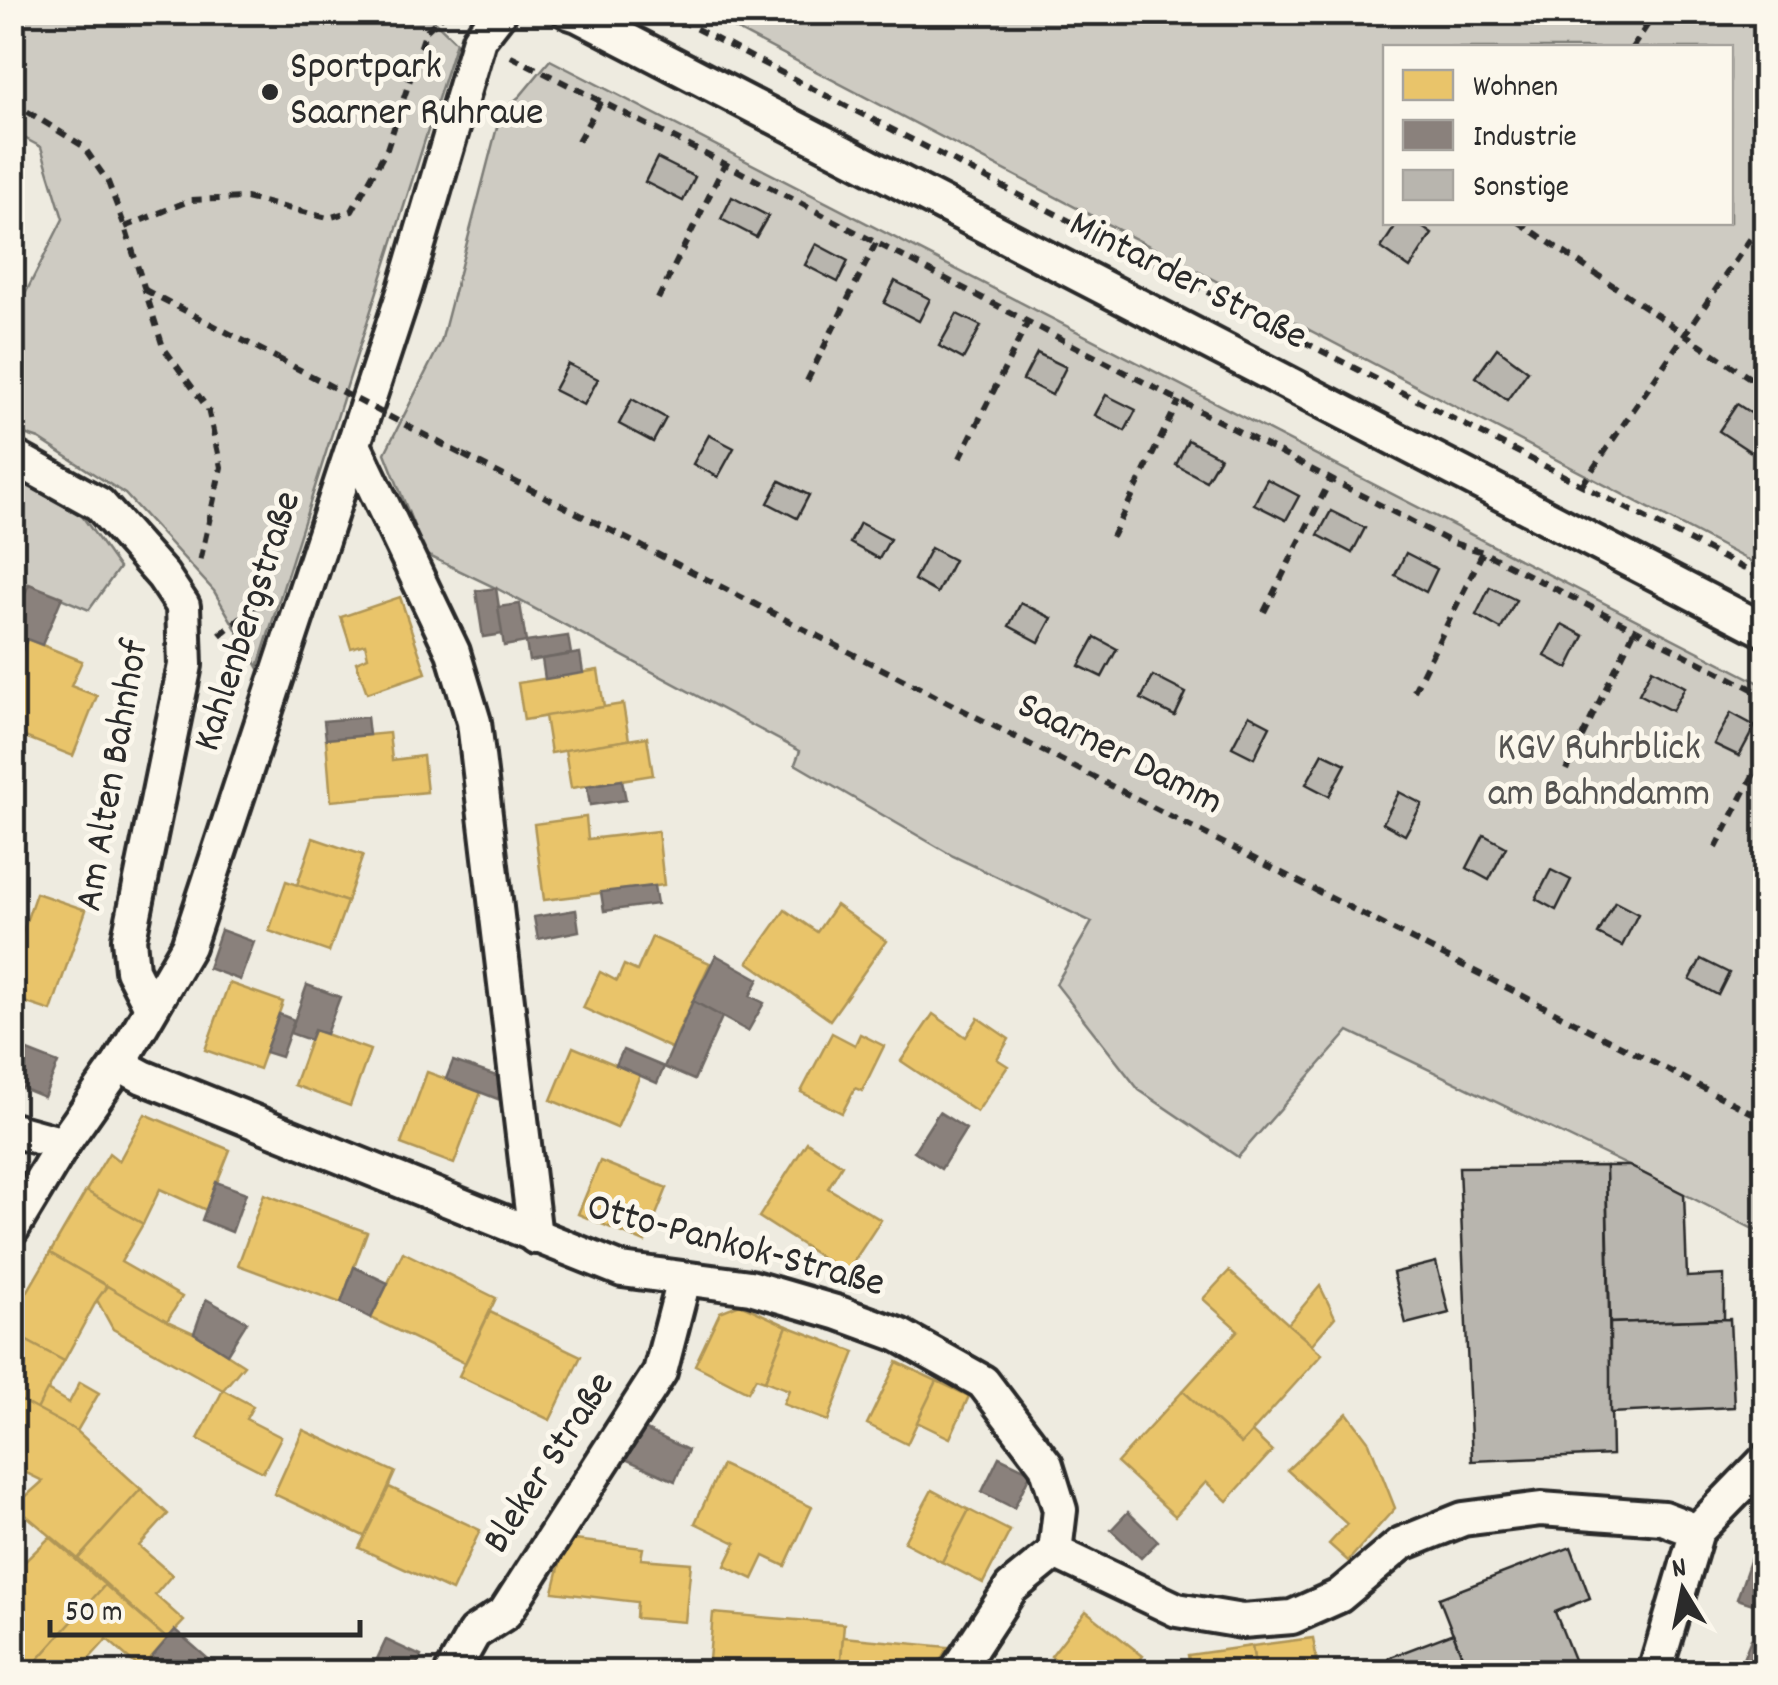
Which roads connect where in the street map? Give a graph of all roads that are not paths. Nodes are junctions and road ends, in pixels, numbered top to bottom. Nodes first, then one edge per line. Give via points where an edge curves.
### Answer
1 (500, 12) edge
2 (568, 12) edge
3 (354, 445) junction
4 (12, 456) edge
5 (1766, 631) edge
6 (151, 1007) junction
7 (119, 1064) junction
8 (12, 1130) edge
9 (63, 1144) junction
10 (12, 1229) edge
11 (534, 1236) junction
12 (684, 1280) junction
13 (1766, 1460) edge
14 (1696, 1531) junction
15 (1054, 1552) junction
16 (452, 1672) edge
17 (956, 1672) edge
18 (1655, 1672) edge

1 - 3 street, Kahlenbergstraße via 479,39
2 - 5 street, Mintarder Straße
3 - 6 street, Kahlenbergstraße via 188,946
3 - 11 street, Otto-Pankok-Straße via 453,652 474,722
4 - 6 street, Am Alten Bahnhof via 98,504 183,606 185,666 129,939 132,970
6 - 7 street, Kahlenbergstraße
7 - 9 street, Kahlenbergstraße
7 - 11 street, Otto-Pankok-Straße
8 - 9 street
9 - 10 street, Kahlenbergstraße
11 - 12 street, Otto-Pankok-Straße via 622,1270
12 - 15 street, Otto-Pankok-Straße via 750,1288 839,1313 899,1335 983,1382 1046,1466 1060,1510
12 - 16 street, Bleker Straße via 660,1372 505,1613 474,1633
13 - 14 street
14 - 15 street via 1663,1518 1541,1509 1462,1520 1401,1544 1338,1596 1292,1617 1242,1622 1177,1610
14 - 18 street
15 - 17 street via 1011,1588

